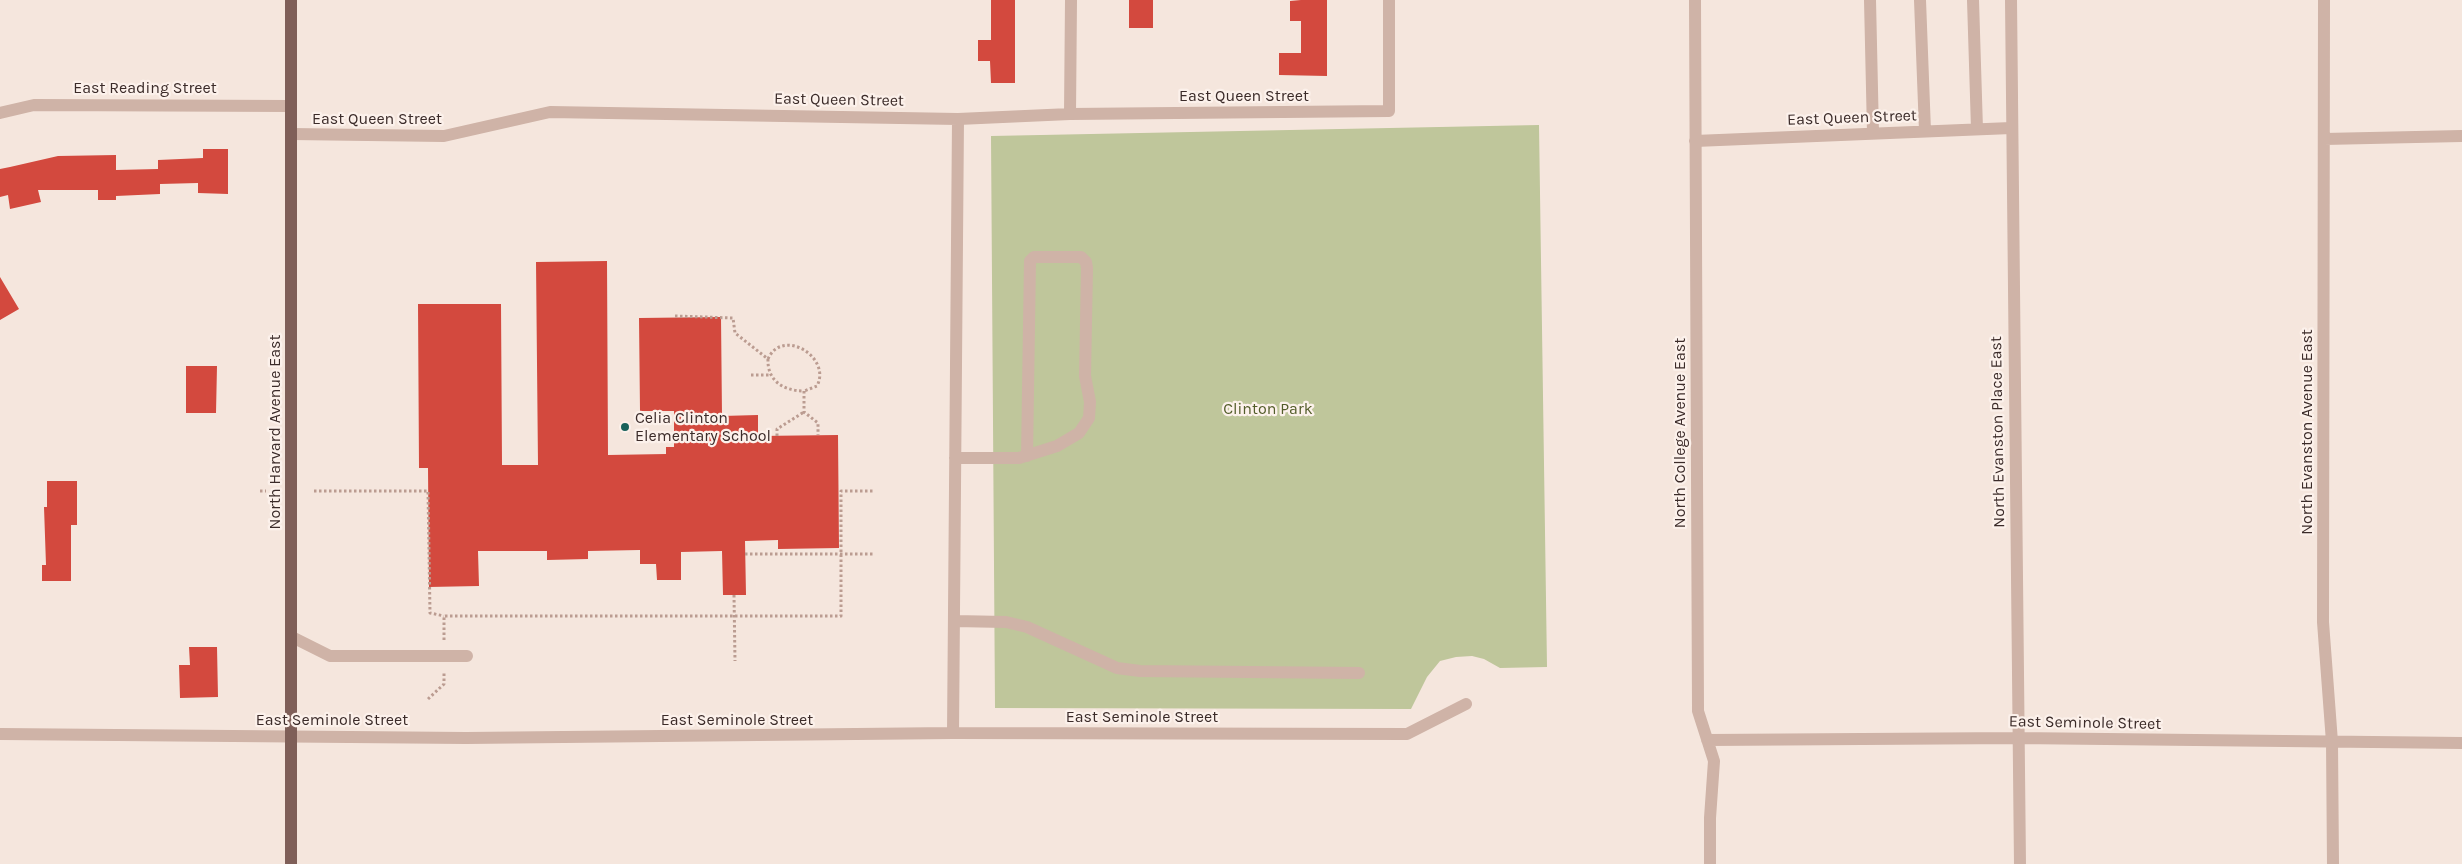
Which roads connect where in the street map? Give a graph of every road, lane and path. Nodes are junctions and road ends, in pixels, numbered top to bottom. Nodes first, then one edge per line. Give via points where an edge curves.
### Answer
1 (291, 0) edge
2 (1070, 0) edge
3 (1389, 0) edge
4 (1695, 0) edge
5 (1870, 0) edge
6 (1920, 0) edge
7 (1973, 0) edge
8 (2011, 0) edge
9 (2324, 0) edge
10 (291, 106) junction
11 (0, 112) edge
12 (1070, 114) junction
13 (958, 118) junction
14 (2011, 128) junction
15 (1977, 129) junction
16 (1925, 131) junction
17 (1873, 133) junction
18 (291, 134) junction
19 (2462, 136) edge
20 (2324, 139) junction
21 (1695, 141) junction
22 (675, 316) dead end
23 (768, 359) junction
24 (751, 375) dead end
25 (770, 375) junction
26 (804, 391) junction
27 (804, 412) junction
28 (818, 435) dead end
29 (777, 436) dead end
30 (1027, 456) junction
31 (955, 458) junction
32 (260, 492) dead end
33 (266, 492) dead end
34 (314, 492) dead end
35 (874, 492) dead end
36 (746, 554) dead end
37 (841, 554) junction
38 (874, 554) dead end
39 (734, 595) dead end
40 (444, 616) junction
41 (735, 616) junction
42 (954, 621) junction
43 (292, 637) junction
44 (444, 656) junction
45 (467, 656) dead end
46 (735, 661) dead end
47 (1359, 673) dead end
48 (428, 699) dead end
49 (1466, 704) dead end
50 (952, 733) junction
51 (0, 734) edge
52 (292, 736) junction
53 (2017, 738) junction
54 (1707, 740) junction
55 (2332, 742) junction
56 (2462, 743) edge
57 (291, 864) edge
58 (1710, 864) edge
59 (2020, 864) edge
60 (2333, 864) edge

1 - 10 main road, North Harvard Avenue East
2 - 12 street
3 - 12 street, East Queen Street via 1390,111
4 - 21 street, North College Avenue East
5 - 17 street
6 - 16 street
7 - 15 street
8 - 14 street, North Evanston Place East
9 - 20 street, North Evanston Avenue East
10 - 11 street, East Reading Street via 42,105
10 - 18 main road, North Harvard Avenue East
12 - 13 street, East Queen Street
13 - 18 street, East Queen Street via 550,112 444,136
13 - 31 street
14 - 15 street, East Queen Street
14 - 53 street, North Evanston Place East
15 - 16 street, East Queen Street
16 - 17 street, East Queen Street
17 - 21 street, East Queen Street
18 - 43 main road, North Harvard Avenue East
19 - 20 street
20 - 55 street, North Evanston Avenue East via 2323,622
21 - 54 street, North College Avenue East via 1698,711
22 - 23 path via 729,316 734,321 735,333
23 - 25 path
23 - 26 path via 773,350 786,344 811,355 819,364 821,378 817,386
24 - 25 path
25 - 26 path via 783,387
26 - 27 path
27 - 28 path via 818,422
27 - 29 path via 777,429
30 - 30 street via 1057,446 1079,432 1089,418 1090,402 1085,376 1087,268 1081,258 1034,257 1030,261
30 - 31 street
31 - 42 street
32 - 33 path
34 - 40 path via 428,491 430,613
35 - 37 path via 841,492
36 - 37 path
37 - 38 path
37 - 41 path via 841,616
39 - 41 path
40 - 41 path
40 - 44 path
41 - 46 path
42 - 47 street via 1006,622 1027,627 1116,668
42 - 50 street
43 - 44 street via 330,656
43 - 52 main road, North Harvard Avenue East
44 - 45 street
44 - 48 path via 444,684
49 - 50 street, East Seminole Street via 1407,734
50 - 52 street, East Seminole Street via 476,738
51 - 52 street, East Seminole Street
52 - 57 main road, North Harvard Avenue East
53 - 54 street, East Seminole Street
53 - 55 street, East Seminole Street
53 - 59 street, North Evanston Place East
54 - 58 street, North College Avenue East via 1714,761
55 - 56 street, East Seminole Street
55 - 60 street, North Evanston Avenue East

